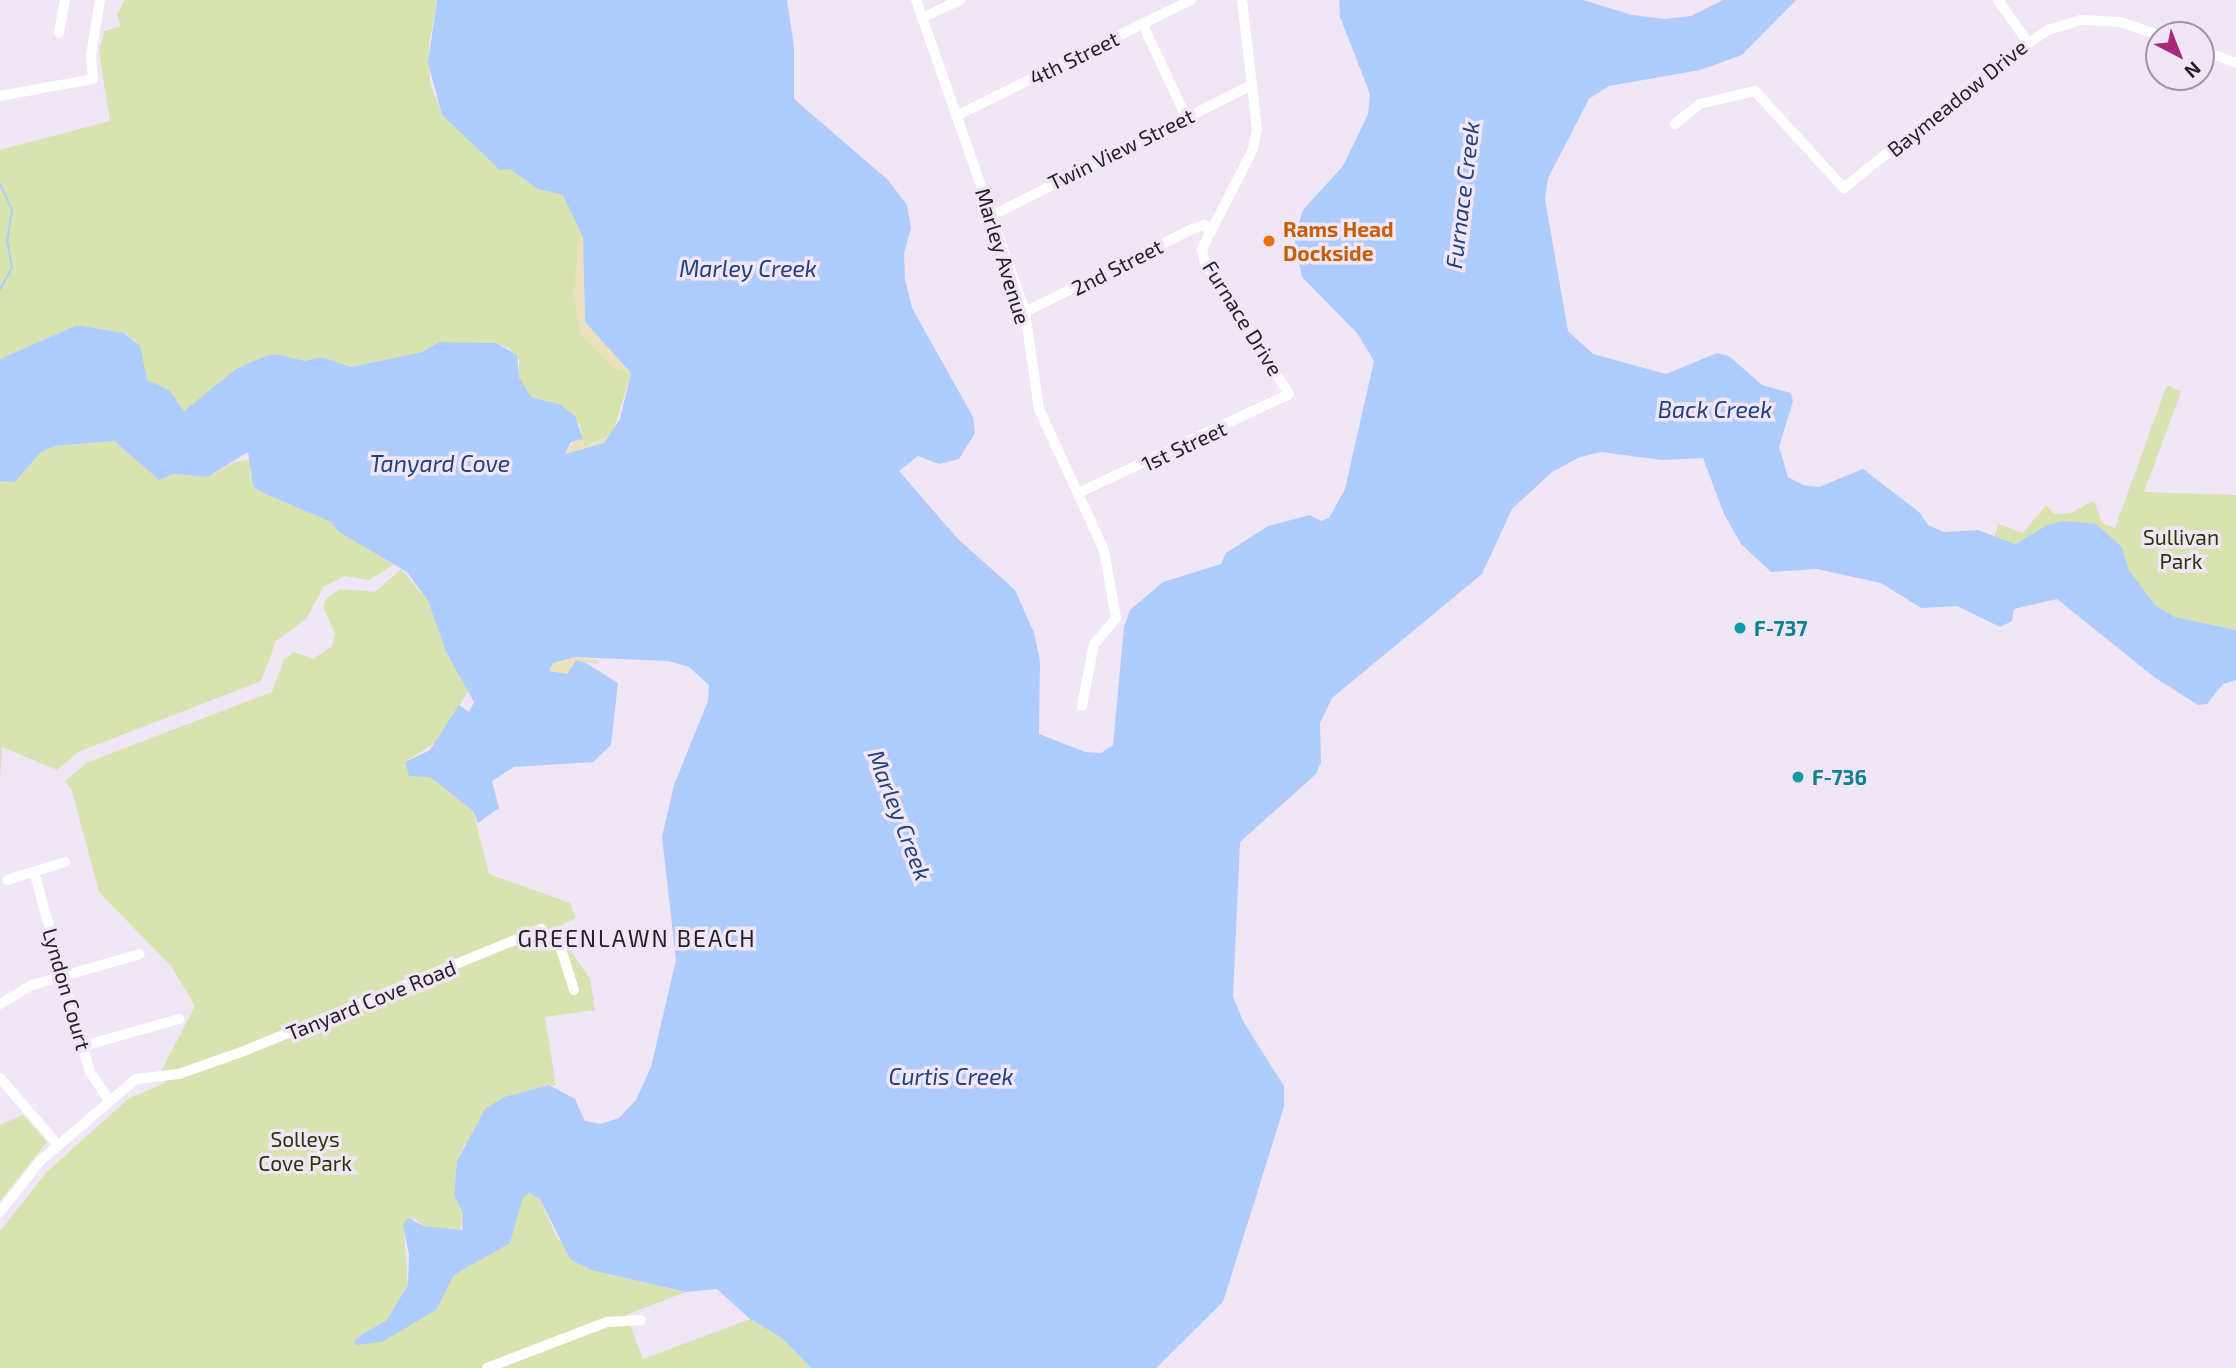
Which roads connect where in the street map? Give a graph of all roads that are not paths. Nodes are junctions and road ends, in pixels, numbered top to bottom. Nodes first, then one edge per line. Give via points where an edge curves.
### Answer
1 (65, 0) edge
2 (100, 0) edge
3 (916, 0) edge
4 (960, 0) edge
5 (1191, 0) edge
6 (1242, 0) edge
7 (1998, 0) edge
8 (922, 19) junction
9 (1143, 25) junction
10 (2145, 30) edge
11 (59, 33) dead end
12 (2027, 41) junction
13 (2215, 55) edge
14 (2236, 63) edge
15 (1252, 85) junction
16 (0, 96) edge
17 (956, 116) junction
18 (1186, 117) junction
19 (1675, 124) dead end
20 (993, 215) junction
21 (1209, 229) junction
22 (1025, 312) junction
23 (1288, 396) joint
24 (1078, 493) junction
25 (1082, 706) dead end
26 (65, 862) dead end
27 (33, 872) junction
28 (8, 880) dead end
29 (140, 954) dead end
30 (63, 976) junction
31 (574, 990) dead end
32 (0, 1004) edge
33 (178, 1019) dead end
34 (83, 1046) junction
35 (0, 1078) edge
36 (109, 1100) junction
37 (58, 1145) junction
38 (0, 1212) edge
39 (641, 1320) dead end
40 (487, 1368) edge

1 - 11 street
2 - 16 street via 91,55 93,79
3 - 8 street, Marley Avenue
4 - 8 street
5 - 9 street, 4th Street
6 - 15 street, Furnace Drive
7 - 12 street
8 - 17 street, Marley Avenue
9 - 17 street, 4th Street
9 - 18 street
10 - 12 street, Baymeadow Drive via 2120,22 2081,20
12 - 19 street, Baymeadow Drive via 1844,188 1755,91 1700,104
13 - 14 street
15 - 18 street, Twin View Street
15 - 21 street, Furnace Drive via 1256,138
17 - 20 street, Marley Avenue
18 - 20 street, Twin View Street
20 - 22 street, Marley Avenue
21 - 22 street, 2nd Street via 1204,225 1190,230
21 - 23 street, Furnace Drive via 1202,249 1205,263
22 - 24 street, Marley Avenue via 1039,409
23 - 24 street, 1st Street
24 - 25 street, Marley Avenue via 1104,550 1116,618 1094,644
26 - 27 street
27 - 28 street
27 - 30 street, Lyndon Court
29 - 30 street
30 - 32 street via 32,985
30 - 34 street, Lyndon Court
31 - 36 street, Tanyard Cove Road via 561,949 541,929 244,1051 179,1074 130,1083
33 - 34 street
34 - 36 street, Lyndon Court via 90,1072
35 - 37 street
36 - 37 street
37 - 38 street
39 - 40 street via 607,1322

